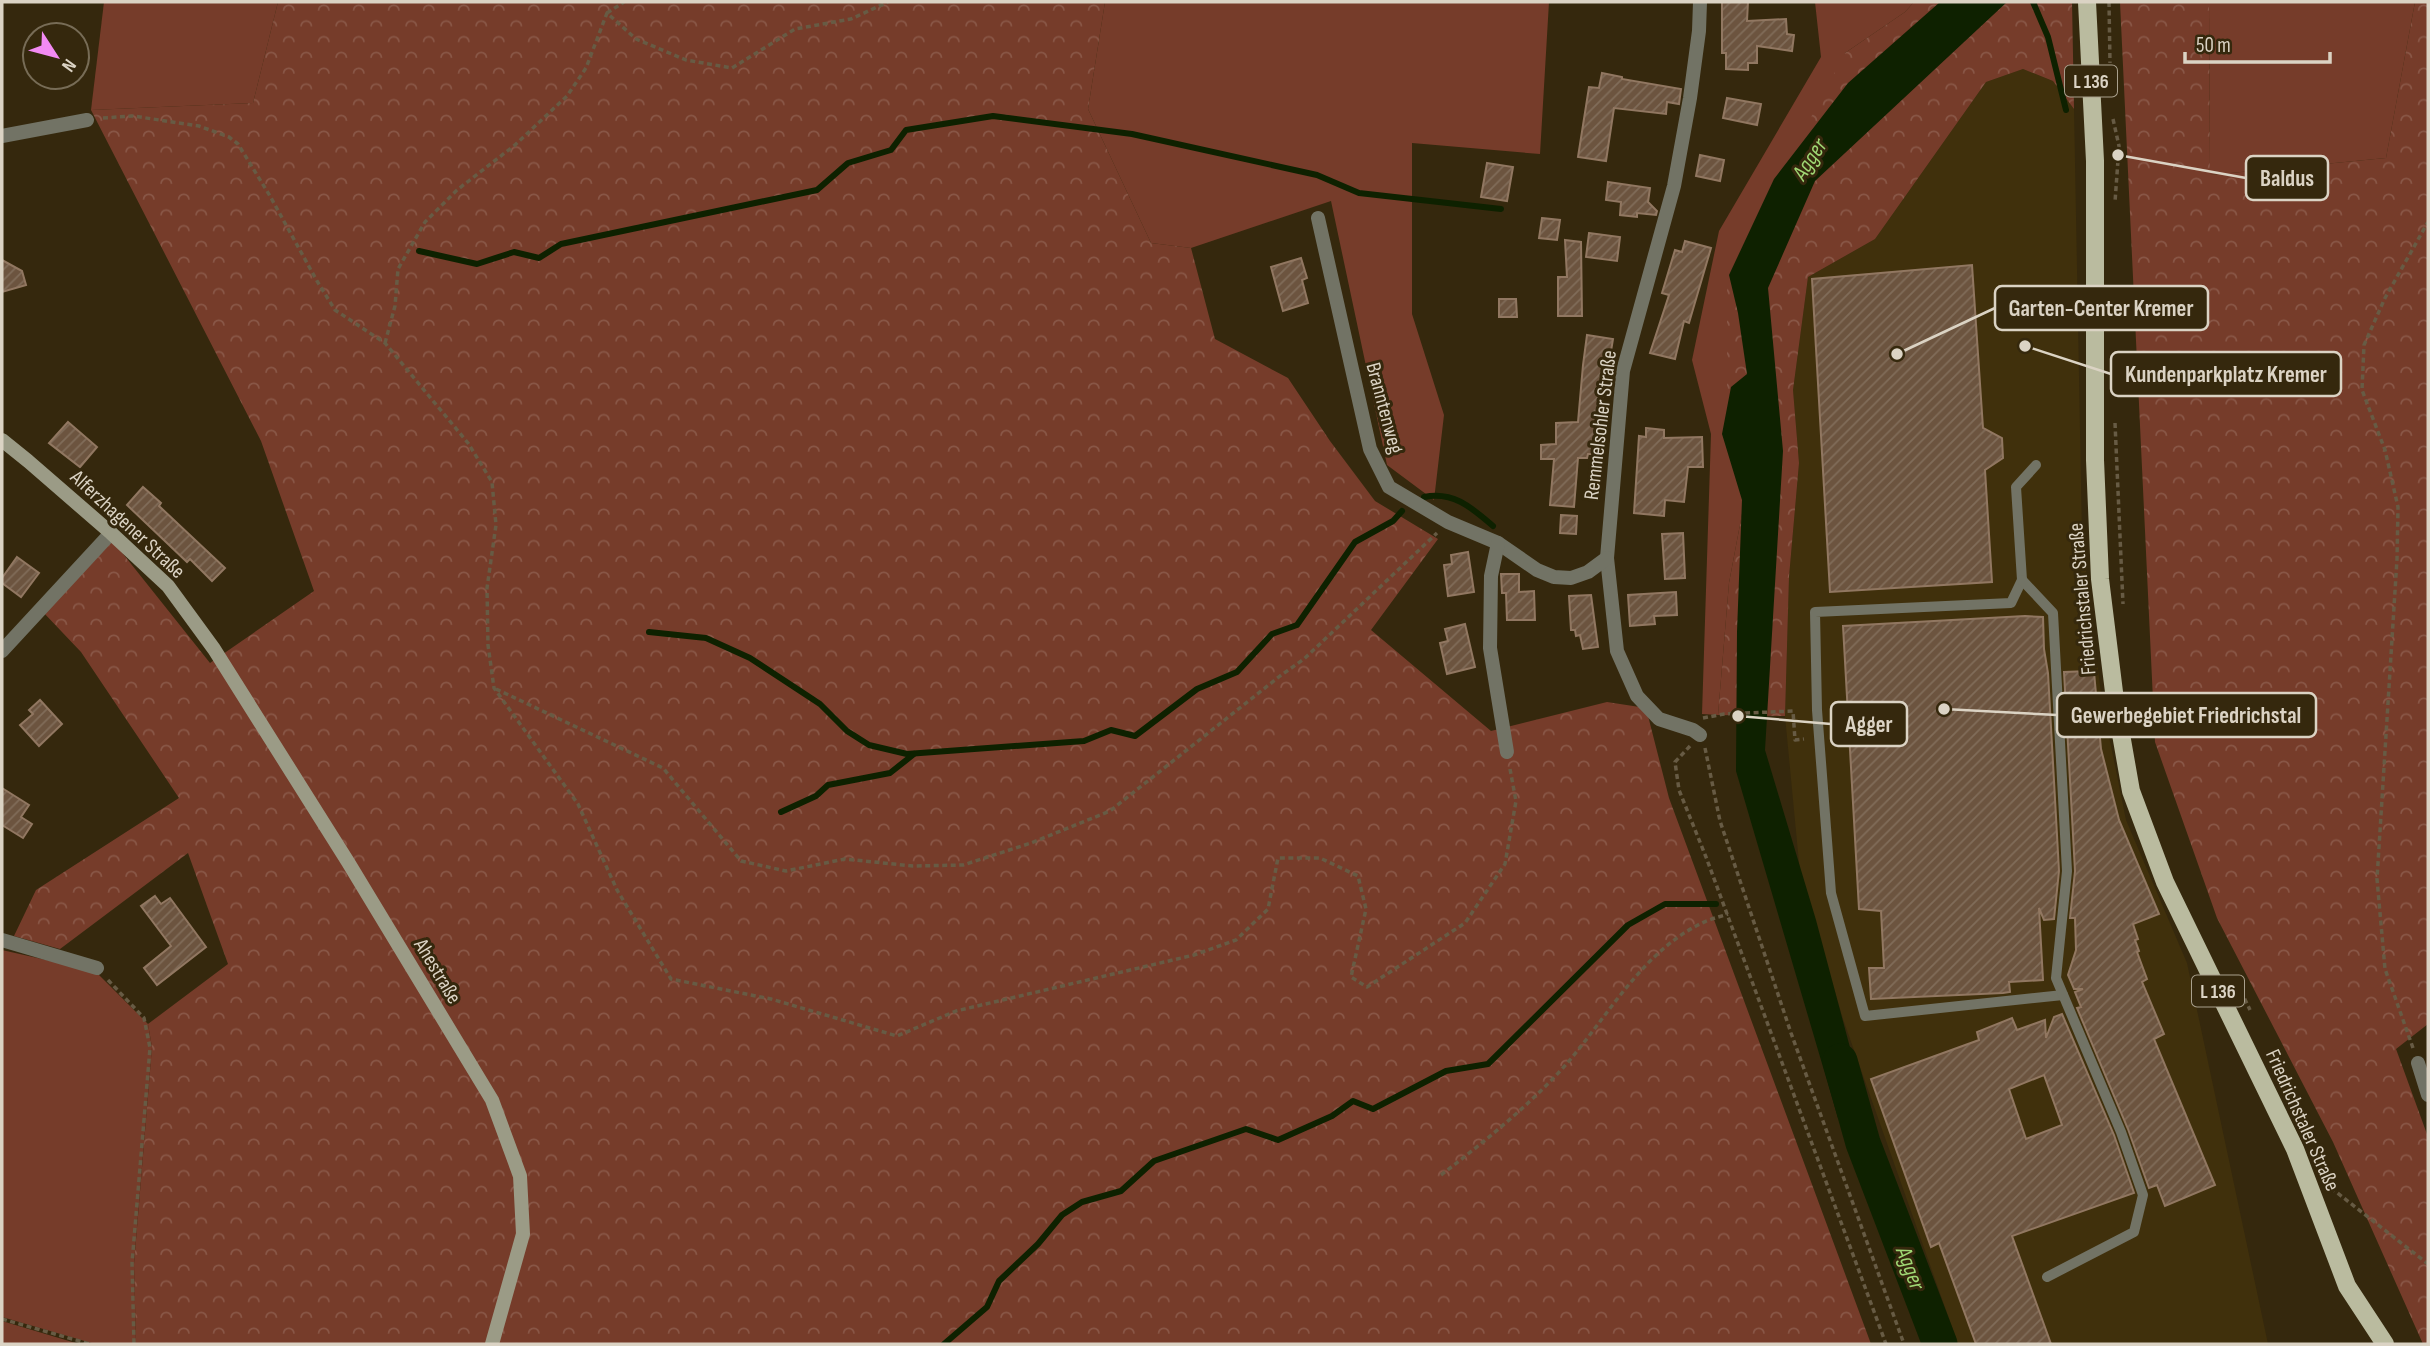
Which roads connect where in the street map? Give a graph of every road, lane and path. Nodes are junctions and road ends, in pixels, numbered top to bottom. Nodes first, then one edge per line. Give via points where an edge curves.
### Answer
1 (624, 2) edge
2 (888, 2) edge
3 (1700, 2) edge
4 (2087, 2) edge
5 (607, 13) junction
6 (88, 120) joint
7 (2, 136) edge
8 (1318, 218) dead end
9 (2428, 222) edge
10 (2048, 318) dead end
11 (2000, 321) dead end
12 (385, 344) junction
13 (2115, 416) dead end
14 (5, 446) edge
15 (2036, 465) dead end
16 (1448, 522) junction
17 (111, 533) junction
18 (1498, 543) junction
19 (1606, 558) junction
20 (2022, 580) junction
21 (2124, 607) dead end
22 (215, 649) joint
23 (2, 651) edge
24 (494, 688) junction
25 (1724, 714) dead end
26 (1804, 730) dead end
27 (1700, 735) junction
28 (1507, 752) joint
29 (1728, 914) junction
30 (2, 940) edge
31 (97, 968) joint
32 (2238, 987) dead end
33 (2063, 995) junction
34 (2250, 1011) dead end
35 (2418, 1063) joint
36 (2428, 1095) edge
37 (1441, 1175) dead end
38 (2331, 1197) dead end
39 (2428, 1264) edge
40 (2047, 1277) dead end
41 (2, 1319) edge
42 (90, 1344) edge
43 (134, 1344) edge
44 (492, 1344) edge
45 (1886, 1344) edge
46 (1903, 1344) edge
47 (2385, 1344) edge

1 - 5 path
2 - 5 path via 851,19 795,29 732,68 686,60 636,39
3 - 19 street, Remmelsohler Straße via 1690,98 1674,186 1623,371
4 - 47 main road, Friedrichstaler Straße / L 136 via 2095,161 2095,460 2100,579 2131,791 2165,882 2295,1149 2347,1286
5 - 12 path via 586,68 567,96 425,222 398,268
6 - 7 street
6 - 12 path via 134,116 199,126 229,137 270,196 335,310
8 - 16 street, Branntenweg via 1370,449 1389,486
9 - 35 path via 2364,345 2362,390 2385,450 2398,506 2376,879 2385,969
10 - 11 path
12 - 24 path via 468,443 492,482 496,525 487,588
13 - 21 path
14 - 17 main road, Alferzhagener Straße
15 - 20 lane via 2016,487
16 - 18 street, Branntenweg
16 - 24 path via 1304,659 1110,811 963,865 913,866 845,859 786,871 741,861 663,768
17 - 22 main road, Alferzhagener Straße via 168,586
17 - 23 street
18 - 19 street, Branntenweg via 1554,577 1588,572
18 - 28 street via 1490,648
19 - 27 street, Remmelsohler Straße via 1617,651 1637,696 1659,719
20 - 33 lane via 2053,613 2067,871 2056,978
20 - 33 lane via 2011,603 1815,612 1817,710 1832,893 1865,1016
22 - 44 main road, Ahestraße via 492,1100 520,1177 523,1234
24 - 28 path via 578,804 617,890 671,979 771,999 897,1036 956,1011 1194,955 1236,940 1268,909 1278,858 1320,858 1358,876 1366,909 1351,977 1367,987 1465,923 1505,864 1516,801
25 - 26 path via 1793,711 1795,740 1804,739
27 - 29 path via 1675,762 1678,790
27 - 46 path via 1720,821
29 - 37 path via 1701,923 1668,947 1635,978 1561,1070 1487,1140
29 - 45 path
30 - 31 street
31 - 43 path via 144,1018 150,1048 132,1263
32 - 34 path
33 - 40 lane via 2143,1195 2134,1232
35 - 36 street
38 - 39 path via 2326,1184
41 - 42 path

